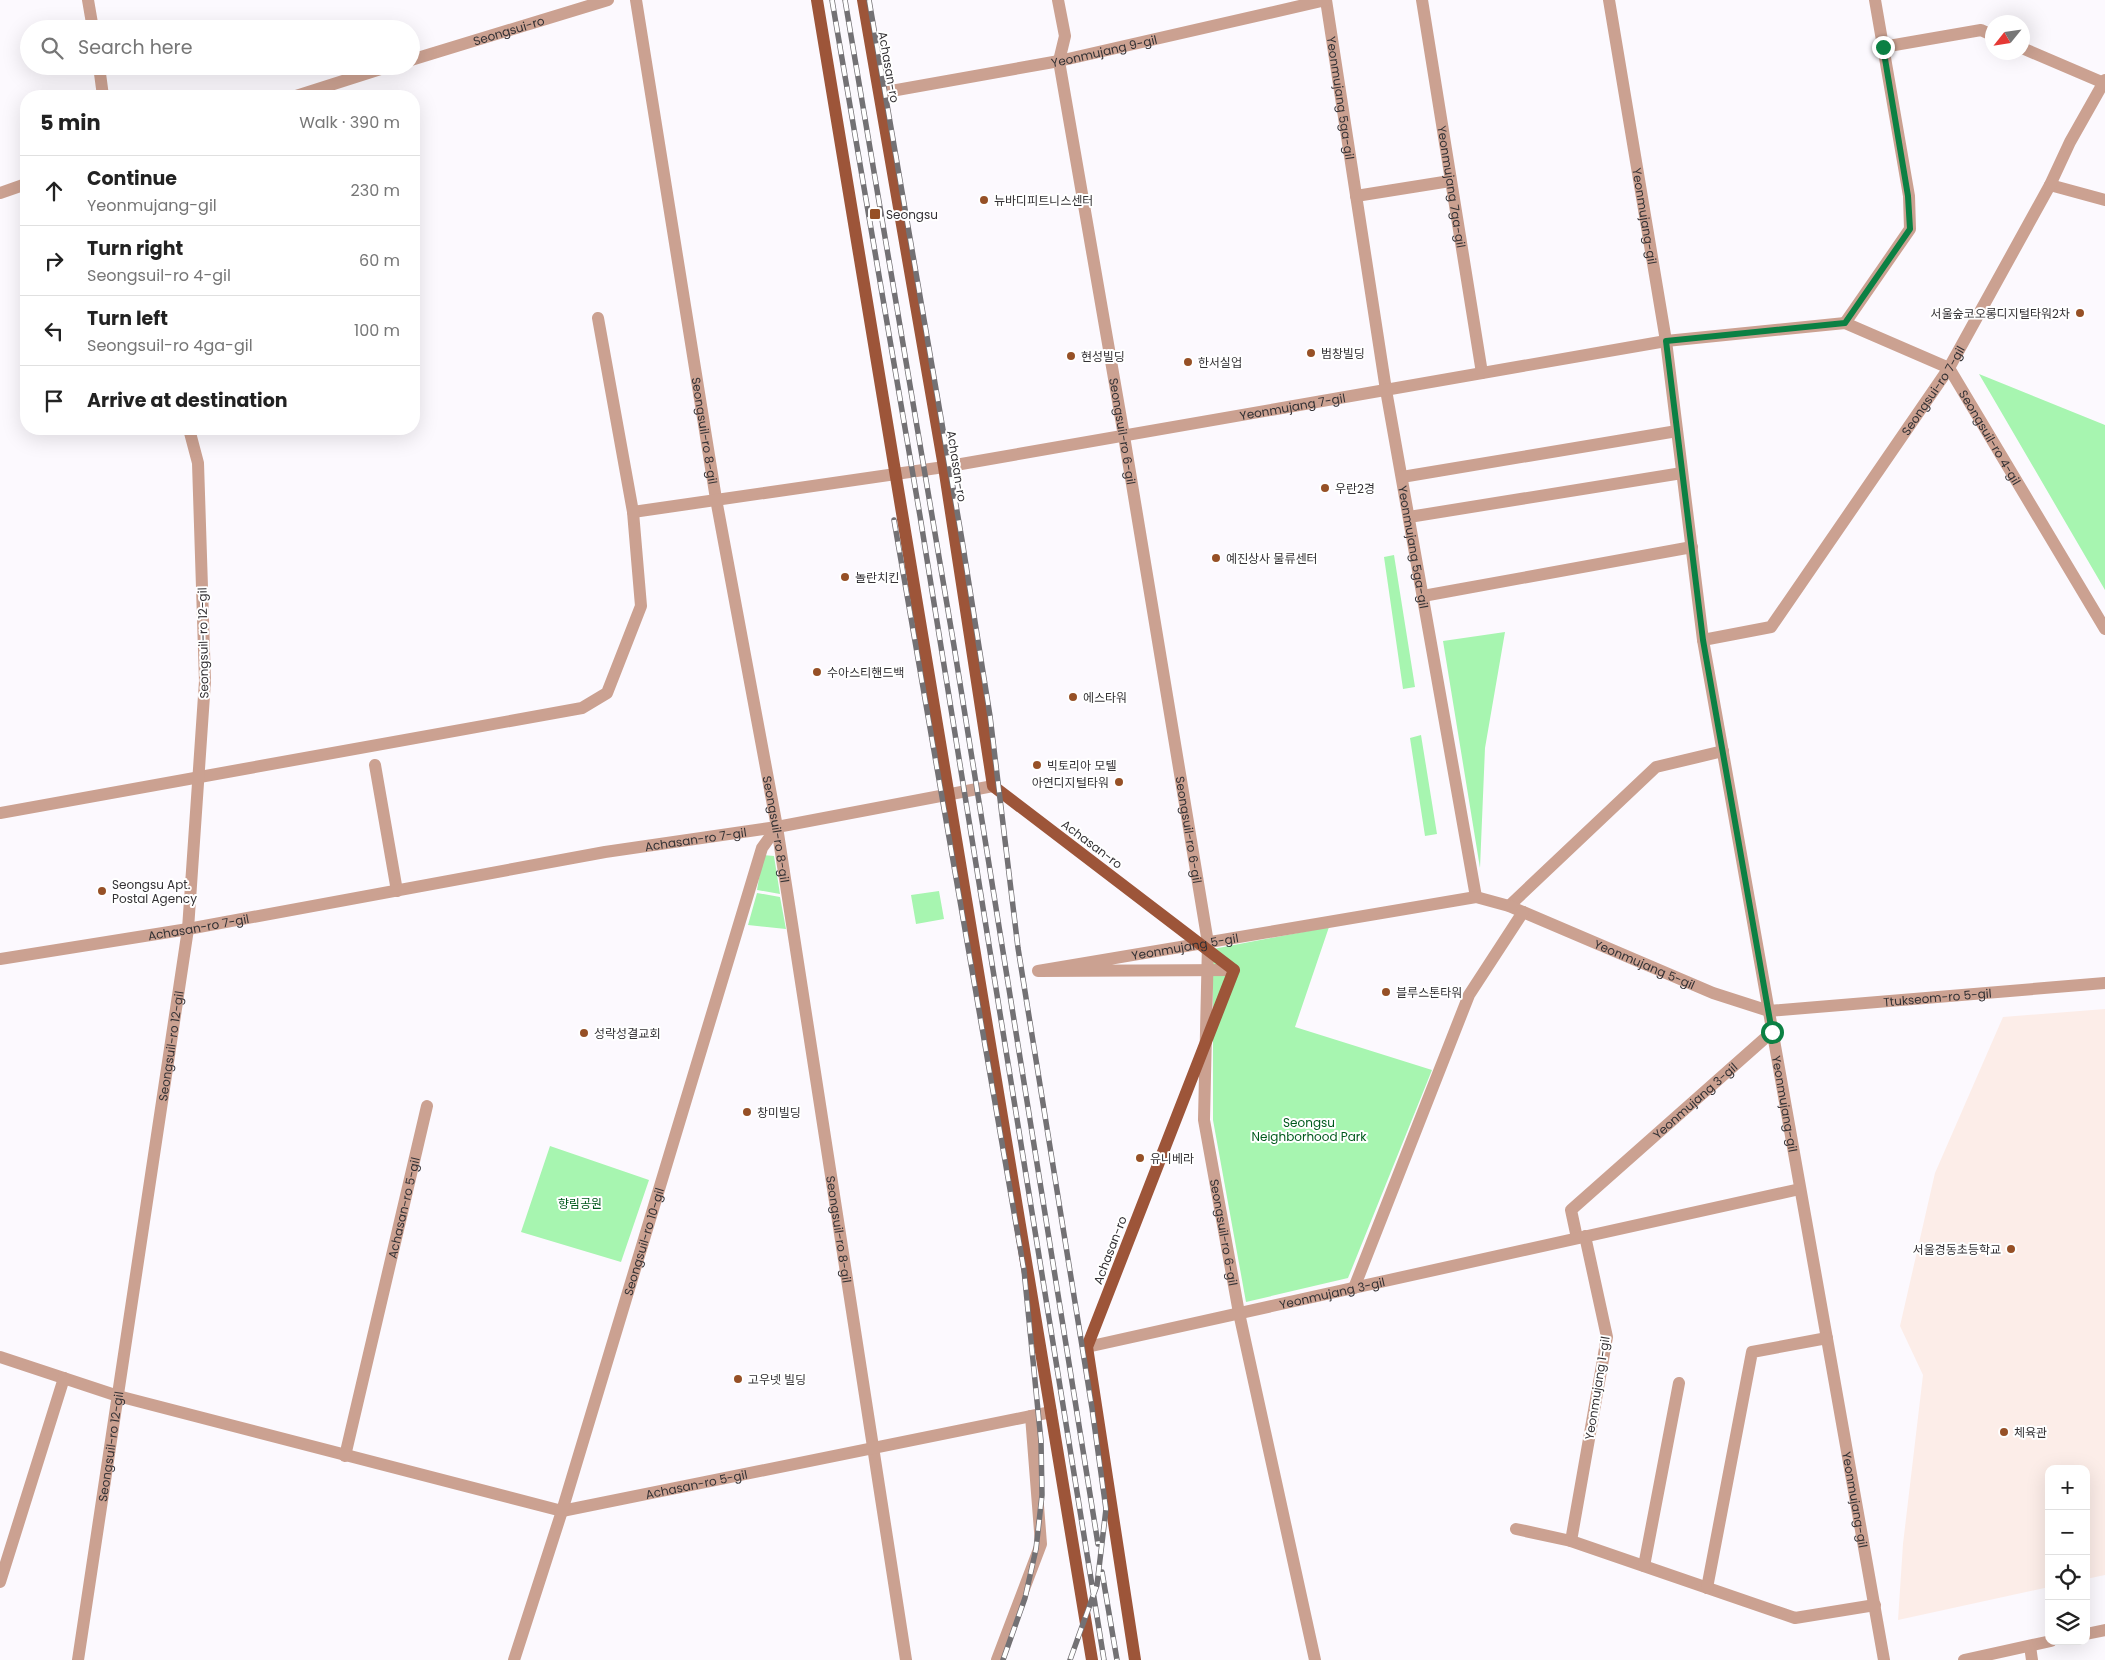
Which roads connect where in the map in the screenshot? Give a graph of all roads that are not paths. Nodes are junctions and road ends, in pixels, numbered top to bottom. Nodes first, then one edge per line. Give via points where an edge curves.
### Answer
1 (88, 0) edge
2 (608, 0) edge
3 (636, 0) edge
4 (817, 0) edge
5 (863, 0) edge
6 (1058, 0) edge
7 (1326, 0) edge
8 (1422, 0) edge
9 (1609, 0) edge
10 (1875, 0) edge
11 (91, 20) edge
12 (1985, 32) edge
13 (1883, 47) junction
14 (2030, 51) edge
15 (420, 57) edge
16 (1059, 61) junction
17 (100, 75) edge
18 (362, 75) edge
19 (2104, 81) edge
20 (102, 90) edge
21 (315, 90) edge
22 (880, 93) junction
23 (1450, 181) junction
24 (2050, 185) junction
25 (20, 186) edge
26 (0, 193) edge
27 (1356, 196) junction
28 (2105, 200) edge
29 (598, 318) dead end
30 (1845, 323) junction
31 (1666, 341) junction
32 (1949, 368) junction
33 (1482, 374) junction
34 (1386, 390) junction
35 (1677, 432) junction
36 (191, 435) edge
37 (1124, 436) junction
38 (944, 467) junction
39 (896, 473) junction
40 (1682, 473) junction
41 (1402, 477) junction
42 (716, 499) junction
43 (633, 512) junction
44 (1409, 518) junction
45 (1692, 547) junction
46 (1423, 596) junction
47 (2105, 629) edge
48 (1703, 640) junction
49 (1723, 751) junction
50 (374, 765) dead end
51 (199, 777) junction
52 (993, 786) junction
53 (948, 794) junction
54 (0, 813) edge
55 (777, 827) junction
56 (397, 891) junction
57 (1476, 897) junction
58 (1509, 906) junction
59 (1523, 912) junction
60 (188, 929) junction
61 (1208, 943) junction
62 (0, 959) edge
63 (1234, 970) junction
64 (2105, 983) edge
65 (1769, 1012) junction
66 (1772, 1032) junction
67 (427, 1106) dead end
68 (1800, 1188) junction
69 (1581, 1237) junction
70 (1354, 1288) junction
71 (1238, 1313) junction
72 (1827, 1338) junction
73 (1087, 1347) junction
74 (0, 1357) edge
75 (64, 1378) junction
76 (1679, 1383) dead end
77 (118, 1396) junction
78 (1051, 1412) junction
79 (1031, 1416) junction
80 (874, 1448) junction
81 (344, 1456) junction
82 (562, 1511) junction
83 (1516, 1528) dead end
84 (1571, 1541) junction
85 (1644, 1566) junction
86 (0, 1582) edge
87 (1707, 1588) junction
88 (1875, 1604) junction
89 (2105, 1630) edge
90 (2090, 1633) edge
91 (2045, 1642) edge
92 (2030, 1646) junction
93 (78, 1660) edge
94 (514, 1660) edge
95 (906, 1660) edge
96 (997, 1660) edge
97 (1092, 1660) edge
98 (1135, 1660) edge
99 (1315, 1660) edge
100 (1884, 1660) edge
101 (1964, 1660) edge
102 (2032, 1660) edge

1 - 11 street
2 - 15 street, Seongsui-ro
3 - 42 street, Seongsuil-ro 8-gil
4 - 39 main road
5 - 22 main road, Achasan-ro
6 - 16 street, Seongsuil-ro 6-gil via 1065,36
7 - 16 street, Yeonmujang 9-gil
7 - 27 street, Yeonmujang 5ga-gil
8 - 23 street, Yeonmujang 7ga-gil
9 - 31 street, Yeonmujang-gil
10 - 13 street
12 - 13 street
13 - 30 street via 1908,196 1910,229
14 - 19 street
16 - 22 street, Yeonmujang 9-gil
16 - 37 street, Seongsuil-ro 6-gil
17 - 20 street
18 - 21 street
19 - 24 street, Seongsui-ro 7-gil
22 - 38 main road, Achasan-ro
23 - 27 street
23 - 33 street, Yeonmujang 7ga-gil
24 - 28 street
24 - 32 street, Seongsui-ro 7-gil
25 - 26 street
27 - 34 street, Yeonmujang 5ga-gil
29 - 43 street
30 - 31 street
30 - 32 street
31 - 33 street, Yeonmujang 7-gil
31 - 35 street, Yeonmujang-gil
32 - 47 street, Seongsuil-ro 4-gil
32 - 48 street, Seongsui-ro 7-gil via 1771,626
33 - 34 street, Yeonmujang 7-gil
34 - 37 street, Yeonmujang 7-gil
34 - 41 street, Yeonmujang 5ga-gil
35 - 40 street, Yeonmujang-gil
35 - 41 street
36 - 51 street, Seongsuil-ro 12-gil via 198,463 205,672
37 - 38 street, Yeonmujang 7-gil
37 - 61 street, Seongsuil-ro 6-gil
38 - 39 street, Yeonmujang 7-gil
38 - 52 main road, Achasan-ro
39 - 42 street, Yeonmujang 7-gil
39 - 53 main road
40 - 44 street
40 - 45 street, Yeonmujang-gil
41 - 44 street, Yeonmujang 5ga-gil
42 - 43 street, Yeonmujang 7-gil
42 - 55 street, Seongsuil-ro 8-gil
43 - 51 street via 641,606 607,694 582,708
44 - 46 street, Yeonmujang 5ga-gil
45 - 46 street
45 - 48 street, Yeonmujang-gil
46 - 57 street, Yeonmujang 5ga-gil
48 - 49 street, Yeonmujang-gil
49 - 58 street via 1656,767
49 - 65 street, Yeonmujang-gil
50 - 56 street
51 - 54 street
51 - 60 street, Seongsuil-ro 12-gil
52 - 53 street, Achasan-ro 7-gil
52 - 63 main road, Achasan-ro
53 - 55 street, Achasan-ro 7-gil
53 - 78 main road
55 - 56 street, Achasan-ro 7-gil via 605,852
55 - 80 street, Seongsuil-ro 8-gil
55 - 82 street, Seongsuil-ro 10-gil via 762,848
56 - 60 street, Achasan-ro 7-gil
57 - 58 street, Yeonmujang 5-gil
57 - 61 street, Yeonmujang 5-gil
58 - 59 street, Yeonmujang 5-gil
59 - 65 street, Yeonmujang 5-gil via 1713,994
59 - 70 street via 1469,995
60 - 62 street, Achasan-ro 7-gil
60 - 77 street, Seongsuil-ro 12-gil
61 - 63 street, Yeonmujang 5-gil via 1038,971
61 - 71 street, Seongsuil-ro 6-gil via 1204,1120
63 - 73 main road, Achasan-ro
64 - 65 street, Ttukseom-ro 5-gil
65 - 66 street, Yeonmujang-gil
66 - 68 street, Yeonmujang-gil
66 - 69 street, Yeonmujang 3-gil via 1571,1210
67 - 81 street, Achasan-ro 5-gil
68 - 69 street, Yeonmujang 3-gil
68 - 72 street, Yeonmujang-gil
69 - 70 street, Yeonmujang 3-gil
69 - 84 street, Yeonmujang 1-gil via 1607,1337
70 - 71 street, Yeonmujang 3-gil
71 - 73 street, Yeonmujang 3-gil
71 - 99 street, Seongsuil-ro 6-gil
72 - 87 street via 1752,1352
72 - 88 street, Yeonmujang-gil
73 - 98 main road
74 - 75 street, Achasan-ro 5-gil
75 - 77 street, Achasan-ro 5-gil
75 - 86 street
76 - 85 street
77 - 81 street, Achasan-ro 5-gil
77 - 93 street, Seongsuil-ro 12-gil
78 - 79 street, Achasan-ro 5-gil
78 - 97 main road
79 - 80 street, Achasan-ro 5-gil
79 - 96 street via 1041,1544
80 - 82 street, Achasan-ro 5-gil
80 - 95 street, Seongsuil-ro 8-gil
81 - 82 street, Achasan-ro 5-gil
82 - 94 street, Seongsuil-ro 10-gil
83 - 84 street
84 - 85 street
85 - 87 street
87 - 88 street via 1795,1618
88 - 100 street, Yeonmujang-gil
89 - 90 street
91 - 92 street
92 - 101 street
92 - 102 street

